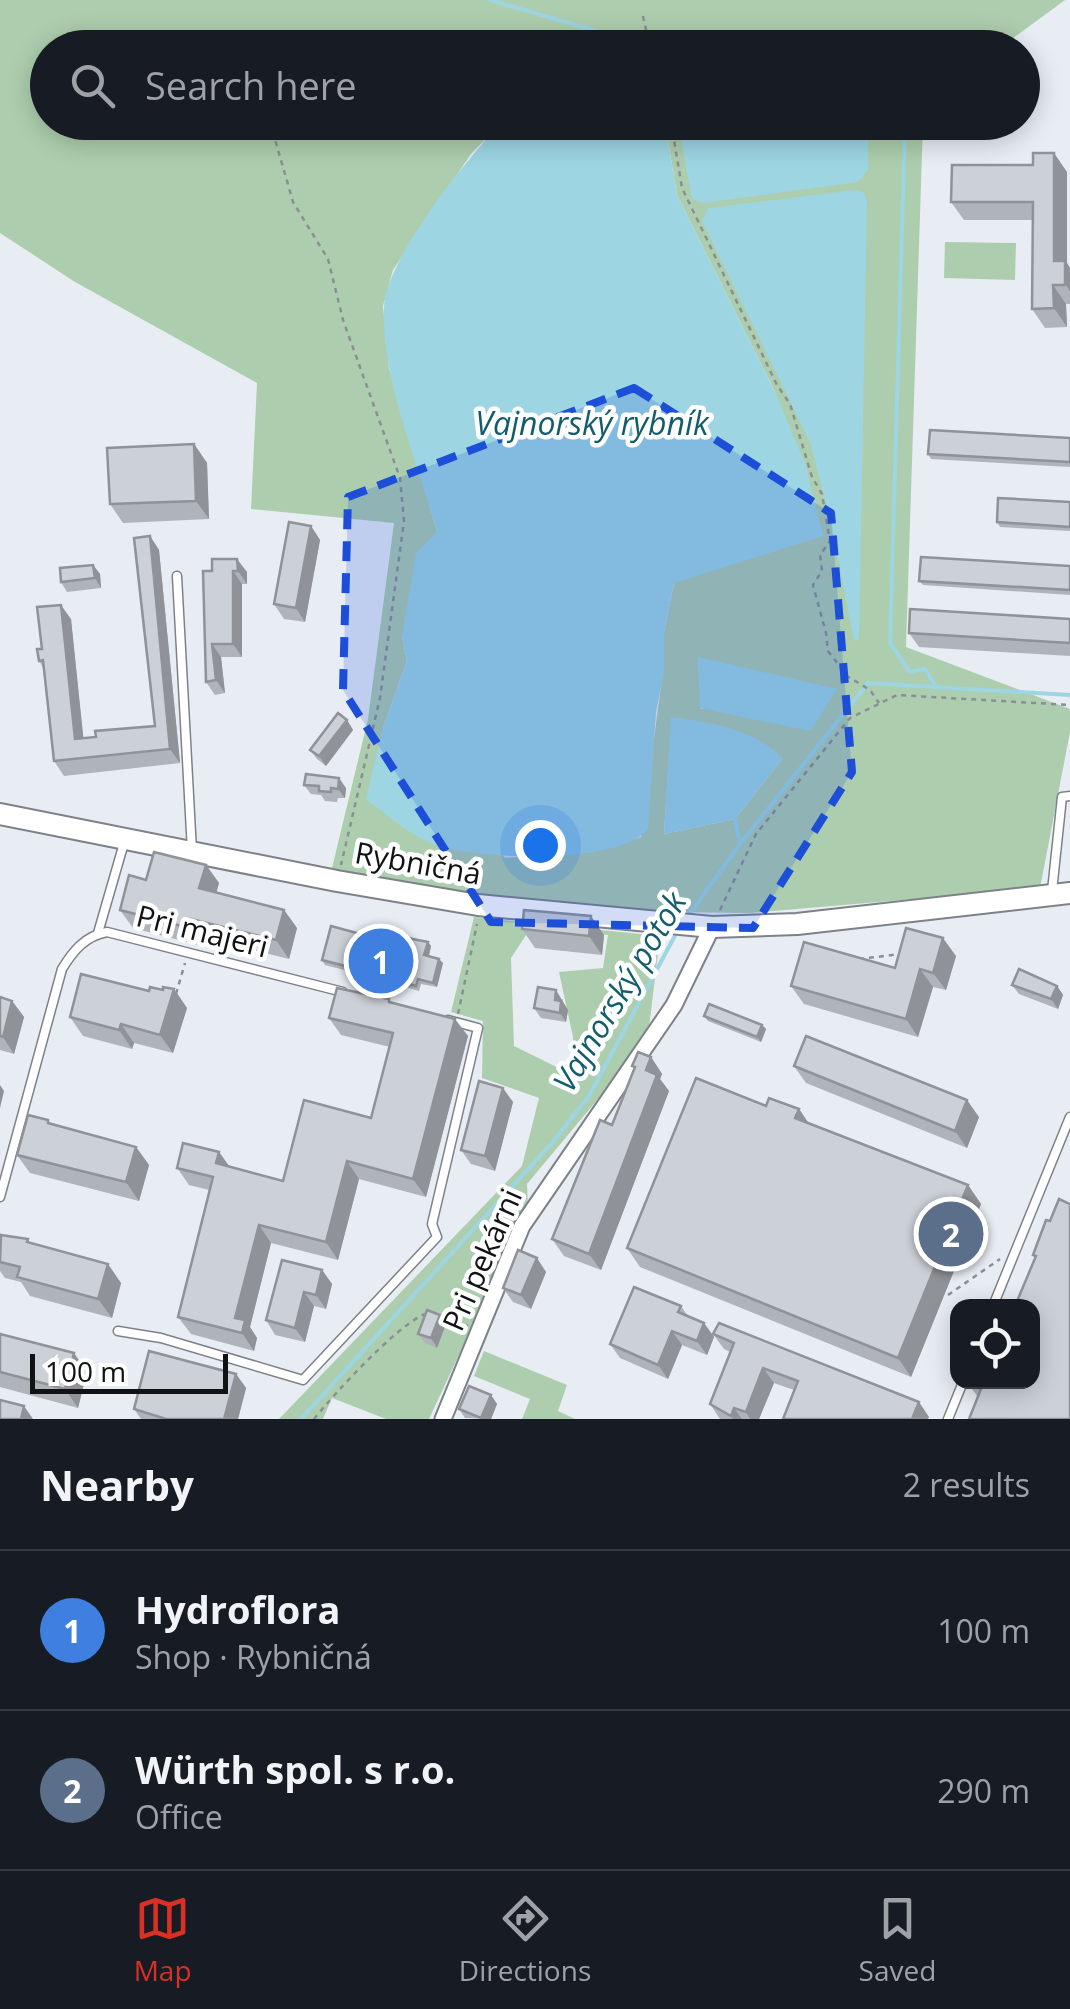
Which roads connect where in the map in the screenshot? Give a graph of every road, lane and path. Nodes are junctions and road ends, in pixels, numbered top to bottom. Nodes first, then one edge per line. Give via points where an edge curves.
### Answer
1 (643, 16) dead end
2 (646, 30) edge
3 (275, 140) edge
4 (674, 140) edge
5 (177, 576) dead end
6 (879, 703) junction
7 (1070, 705) edge
8 (1070, 796) edge
9 (1065, 810) edge
10 (0, 814) edge
11 (1070, 823) edge
12 (1059, 824) junction
13 (125, 838) junction
14 (192, 852) junction
15 (337, 881) junction
16 (1061, 894) edge
17 (479, 918) dead end
18 (694, 925) junction
19 (98, 934) junction
20 (188, 952) junction
21 (911, 954) edge
22 (855, 959) edge
23 (353, 994) edge
24 (174, 1002) edge
25 (441, 1018) edge
26 (456, 1022) junction
27 (1070, 1117) edge
28 (0, 1197) edge
29 (1006, 1255) dead end
30 (948, 1296) dead end
31 (996, 1299) edge
32 (480, 1330) junction
33 (118, 1331) dead end
34 (960, 1389) edge
35 (314, 1419) edge
36 (443, 1419) edge
37 (948, 1419) edge

1 - 2 path
3 - 15 path via 293,202 328,259 400,478 404,521 380,698
4 - 6 path via 682,188 790,404 822,494 830,541 812,585 828,651
5 - 14 lane
6 - 7 path via 897,695
6 - 18 path via 850,718 756,834
8 - 9 lane via 1062,797
9 - 12 lane
10 - 13 main road, Rybničná
11 - 12 lane
12 - 16 lane
13 - 14 main road, Rybničná
13 - 19 lane
14 - 15 main road, Rybničná
15 - 18 main road, Rybničná via 489,907
16 - 18 main road, Rybničná via 797,924
17 - 26 path
18 - 32 street, Pri pekárni via 674,1005 536,1202
19 - 20 lane, Pri majeri
19 - 28 lane, Pri majeri via 73,951 62,969
20 - 23 lane, Pri majeri
20 - 24 path
21 - 22 path
25 - 26 lane
26 - 33 lane via 478,1028 432,1224 438,1237 303,1380
27 - 31 lane
29 - 30 path
32 - 35 path via 435,1314 418,1317
32 - 36 street, Pri pekárni
34 - 37 lane

